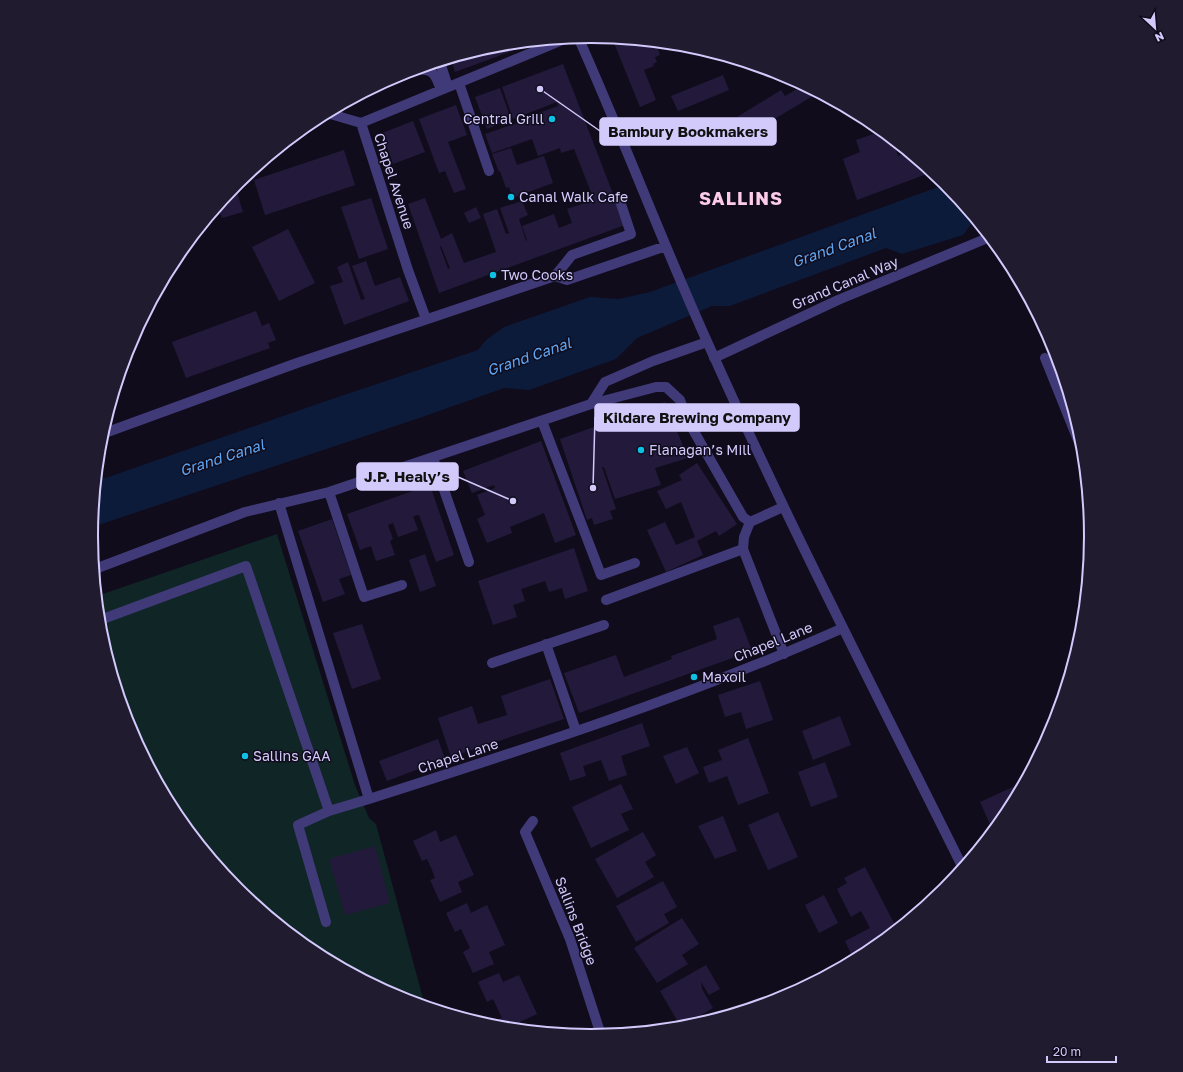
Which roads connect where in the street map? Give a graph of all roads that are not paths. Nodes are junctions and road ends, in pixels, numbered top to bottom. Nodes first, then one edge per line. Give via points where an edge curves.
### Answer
1 (581, 43) edge
2 (551, 45) edge
3 (441, 67) edge
4 (430, 70) edge
5 (459, 83) junction
6 (445, 88) junction
7 (335, 115) edge
8 (361, 123) junction
9 (489, 171) dead end
10 (620, 198) dead end
11 (985, 239) edge
12 (666, 246) junction
13 (555, 276) junction
14 (426, 320) junction
15 (707, 342) junction
16 (714, 358) junction
17 (1045, 358) dead end
18 (591, 404) junction
19 (1070, 415) edge
20 (542, 421) junction
21 (110, 431) edge
22 (433, 458) junction
23 (329, 492) junction
24 (279, 503) junction
25 (783, 507) junction
26 (750, 522) junction
27 (743, 549) junction
28 (470, 562) dead end
29 (635, 563) dead end
30 (100, 567) edge
31 (402, 585) dead end
32 (606, 600) dead end
33 (106, 618) edge
34 (604, 625) dead end
35 (843, 628) junction
36 (546, 644) junction
37 (784, 654) junction
38 (492, 663) dead end
39 (576, 731) junction
40 (369, 799) junction
41 (329, 811) junction
42 (533, 821) dead end
43 (960, 863) edge
44 (326, 922) dead end
45 (600, 1029) edge

1 - 12 street via 619,129
2 - 5 street, Chapel Avenue
3 - 6 street
4 - 6 street
5 - 6 street, Chapel Avenue
5 - 9 street
6 - 8 street, Chapel Avenue
7 - 8 street
8 - 14 street, Chapel Avenue
10 - 13 street via 631,234 572,255
11 - 16 street, Grand Canal Way via 838,300
12 - 13 street via 567,280
12 - 15 street
13 - 14 street
14 - 21 street via 297,363
15 - 16 street
15 - 18 street via 653,361 605,382
16 - 25 street
17 - 19 street
18 - 20 street
18 - 26 street via 656,386 672,392 680,400 688,421 725,487 743,517
20 - 22 street
20 - 29 street via 601,575
22 - 23 street
22 - 28 street
23 - 24 street
23 - 31 street via 364,597
24 - 30 street via 245,512
24 - 40 street
25 - 26 street
25 - 35 street
26 - 27 street via 744,537
27 - 32 street
27 - 37 street
33 - 41 street via 246,566
34 - 36 street
35 - 37 street, Chapel Lane
35 - 43 street
36 - 38 street
36 - 39 street
37 - 39 street, Chapel Lane
39 - 40 street, Chapel Lane
40 - 41 street, Chapel Lane
41 - 44 street, Chapel Lane via 298,825
42 - 45 street, Sallins Bridge via 525,832 570,939

